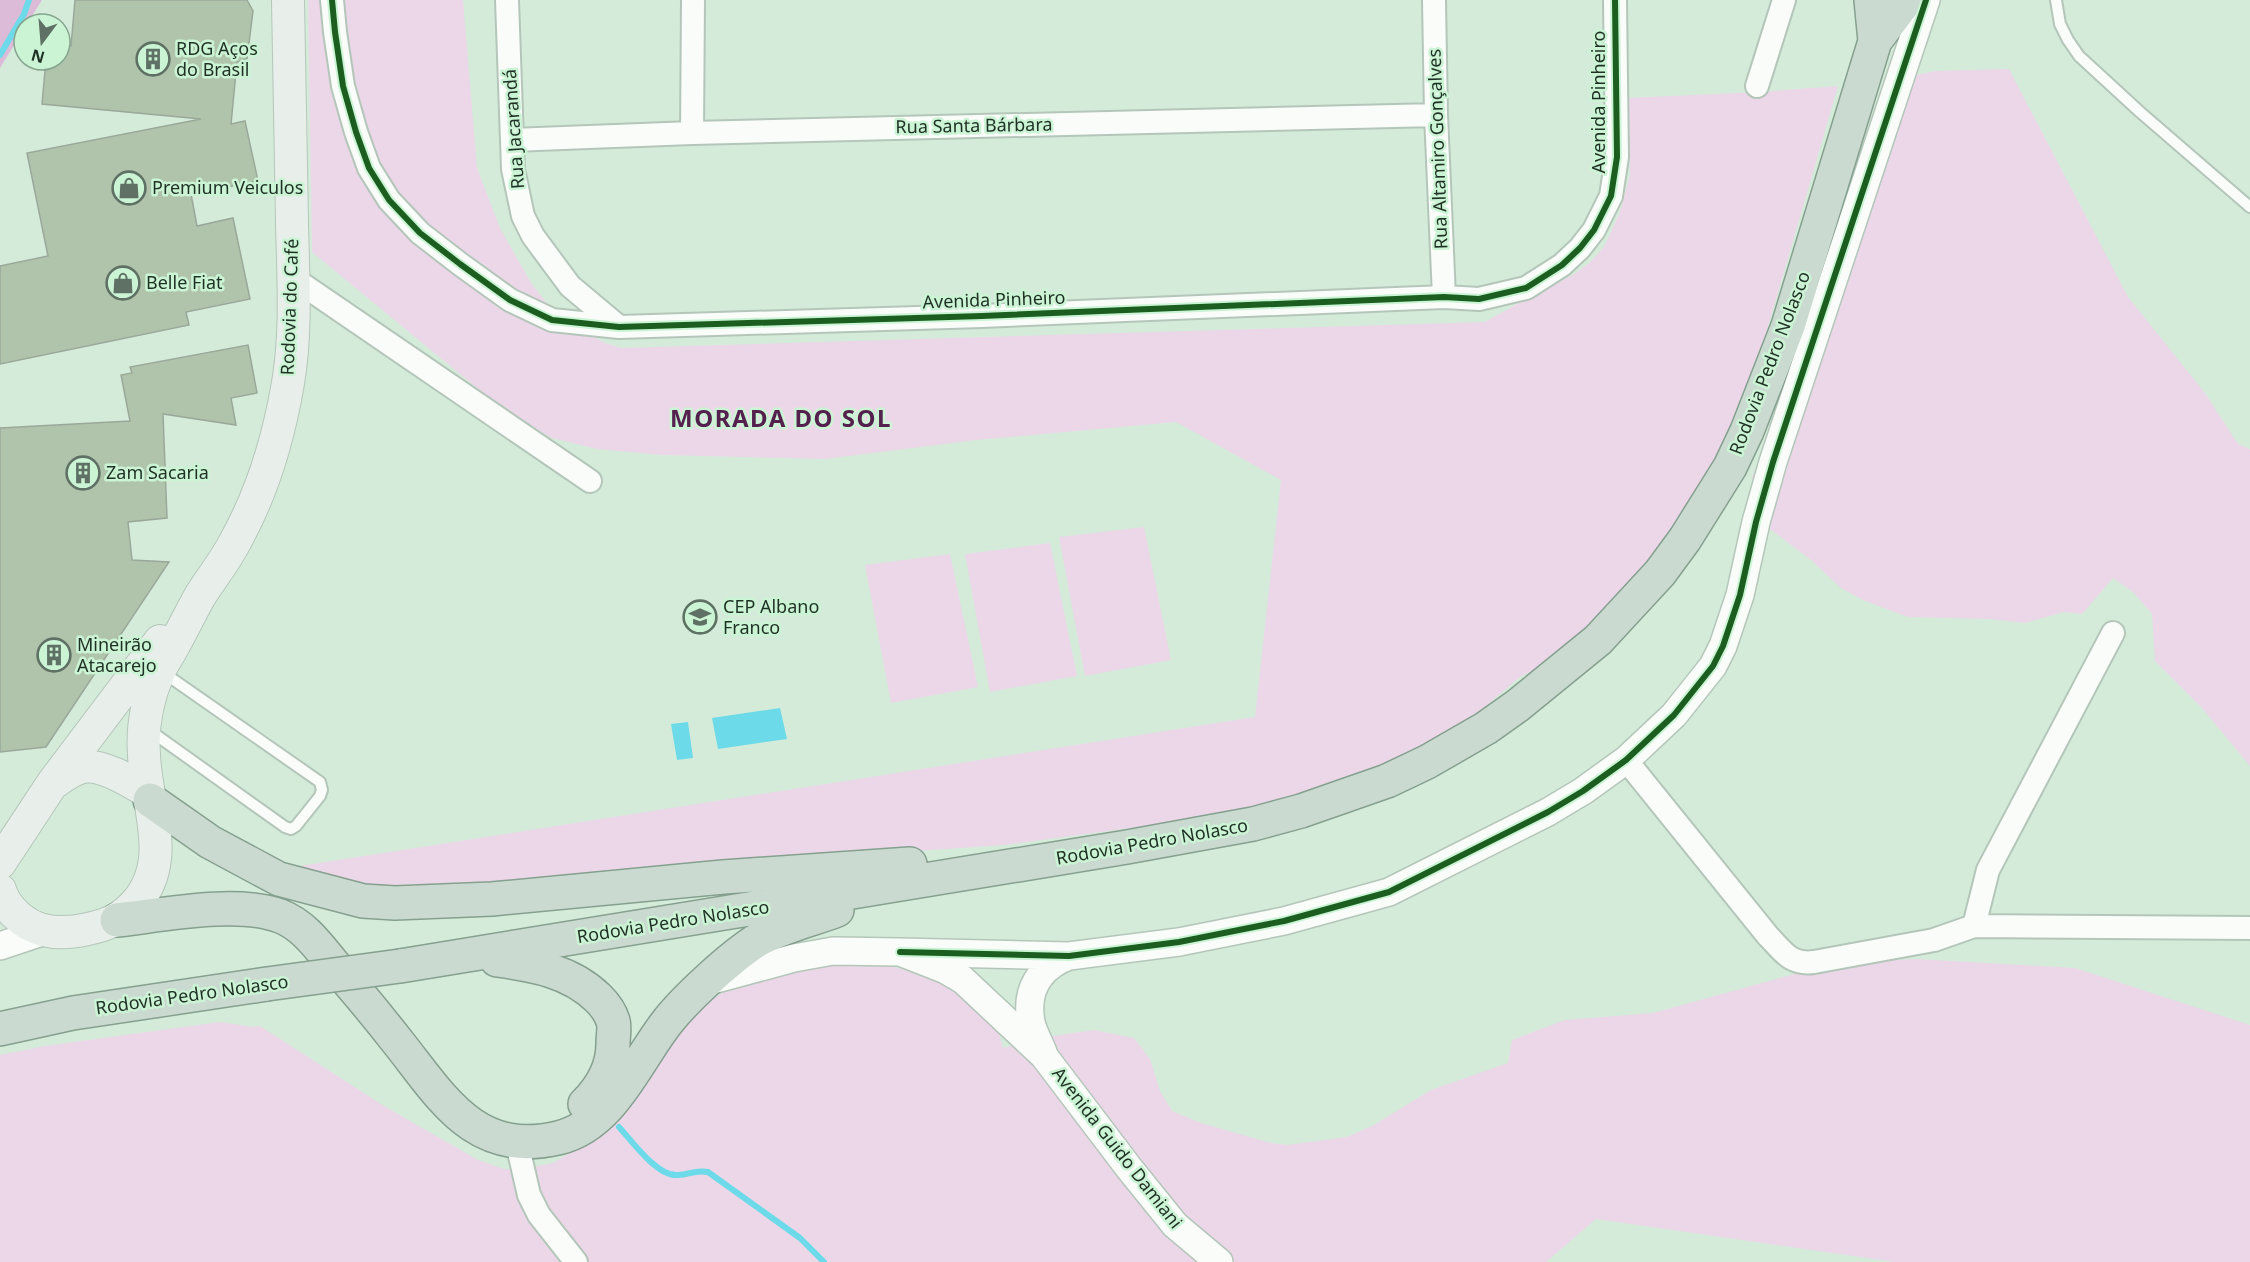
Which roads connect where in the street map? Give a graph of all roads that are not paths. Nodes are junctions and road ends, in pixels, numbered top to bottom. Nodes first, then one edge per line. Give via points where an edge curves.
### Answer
1 (288, 0) edge
2 (332, 0) edge
3 (507, 0) edge
4 (693, 0) edge
5 (1434, 0) edge
6 (1615, 0) edge
7 (1784, 0) edge
8 (1871, 0) edge
9 (1906, 0) edge
10 (1926, 0) edge
11 (2056, 0) edge
12 (1875, 41) junction
13 (1757, 86) dead end
14 (1436, 115) junction
15 (692, 133) junction
16 (512, 140) junction
17 (2250, 207) edge
18 (293, 278) junction
19 (1444, 297) junction
20 (619, 327) junction
21 (590, 481) dead end
22 (201, 595) junction
23 (2113, 633) dead end
24 (160, 670) junction
25 (144, 727) junction
26 (1626, 760) junction
27 (52, 784) junction
28 (149, 796) junction
29 (1127, 847) junction
30 (0, 863) edge
31 (279, 879) junction
32 (913, 883) junction
33 (0, 890) edge
34 (117, 920) junction
35 (1974, 926) junction
36 (2250, 928) edge
37 (45, 931) junction
38 (0, 946) edge
39 (900, 952) junction
40 (468, 956) junction
41 (1069, 956) junction
42 (709, 981) junction
43 (0, 1029) edge
44 (1044, 1056) junction
45 (517, 1143) junction
46 (576, 1262) edge
47 (1219, 1262) edge

1 - 18 main road, Rodovia do Café
2 - 20 street, Avenida Pinheiro via 344,86 356,132 369,168 389,200 420,233 510,300 552,320
3 - 16 street, Rua Jacarandá
4 - 15 street
5 - 14 street, Rua Altamiro Gonçalves
6 - 19 street, Avenida Pinheiro via 1617,157 1611,196 1594,230 1562,265 1526,288 1479,298
7 - 13 street
8 - 12 highway, Rodovia Pedro Nolasco
9 - 12 highway, Rodovia Pedro Nolasco
10 - 26 street via 1773,462 1740,595 1723,646 1698,687
11 - 17 lane via 2060,24 2079,56
12 - 29 highway, Rodovia Pedro Nolasco via 1788,326 1747,432 1730,467 1660,573 1598,640 1486,728 1387,781 1253,824
14 - 15 street, Rua Santa Bárbara
14 - 19 street, Rua Altamiro Gonçalves
15 - 16 street, Rua Santa Bárbara
16 - 20 street, Rua Jacarandá via 517,193 533,236 570,286
18 - 21 street
18 - 22 main road, Rodovia do Café via 288,384 271,455 246,521
19 - 20 street, Avenida Pinheiro
22 - 24 main road, Rodovia do Café
22 - 27 main road, Rodovia do Café via 157,644
23 - 35 street via 1988,870
24 - 25 main road, Rodovia do Café
24 - 25 lane via 320,782 320,796 296,826 285,827
25 - 28 main road, Rodovia do Café
26 - 35 street via 1768,936 1793,960 1803,963 1934,940
26 - 41 street via 1548,812 1389,892 1284,921 1191,940
27 - 28 main road via 81,766 98,768 117,775
27 - 30 main road, Rodovia do Café
28 - 31 highway via 210,842
28 - 34 main road, Rodovia do Café via 156,849 153,872 142,897
29 - 31 highway via 435,902 363,901
29 - 32 highway, Rodovia Pedro Nolasco
31 - 40 highway via 460,1095 484,1114 529,1129 554,1124 577,1113 595,1094 613,1054 613,1022 608,1008 585,986 563,974
32 - 40 highway, Rodovia Pedro Nolasco
32 - 42 highway via 757,941
33 - 37 main road via 11,910 23,921
34 - 37 main road via 82,931
34 - 45 highway via 240,909 281,916 308,934 447,1106 480,1131
35 - 36 street
37 - 38 street
39 - 41 street
39 - 42 street, Avenida Guido Damiani via 833,951
39 - 44 street, Avenida Guido Damiani via 963,980
40 - 43 highway, Rodovia Pedro Nolasco, bridge via 105,1008
41 - 44 street, Avenida Guido Damiani via 1042,971 1034,986 1031,1024
42 - 45 highway via 668,1021 616,1097 593,1120 559,1138
44 - 47 street, Avenida Guido Damiani via 1175,1225
45 - 46 street via 529,1195 539,1215

